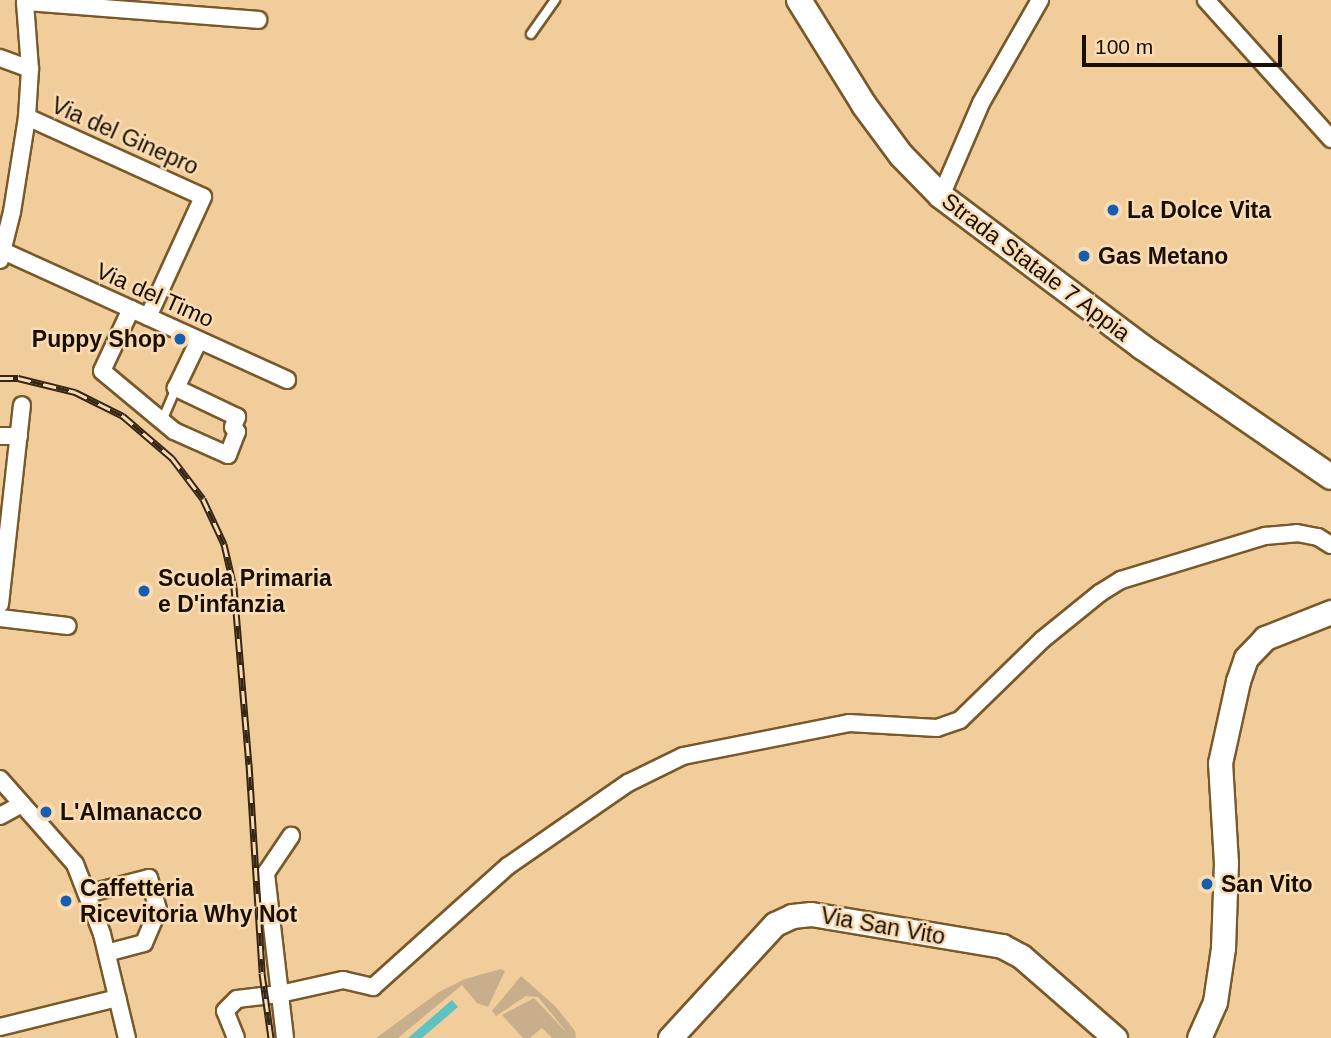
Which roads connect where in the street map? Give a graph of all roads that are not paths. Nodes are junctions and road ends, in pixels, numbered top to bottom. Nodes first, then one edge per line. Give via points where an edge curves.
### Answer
1 (555, 0) edge
2 (799, 0) edge
3 (1040, 0) edge
4 (1206, 0) edge
5 (258, 20) dead end
6 (531, 34) dead end
7 (0, 58) edge
8 (30, 69) junction
9 (27, 117) junction
10 (1331, 139) edge
11 (942, 196) junction
12 (1, 256) edge
13 (131, 309) junction
14 (148, 317) junction
15 (199, 340) junction
16 (288, 380) dead end
17 (176, 388) junction
18 (22, 405) dead end
19 (162, 421) junction
20 (0, 436) edge
21 (19, 436) junction
22 (1331, 477) edge
23 (7, 489) edge
24 (1331, 545) edge
25 (3, 548) edge
26 (0, 604) edge
27 (1331, 612) edge
28 (0, 618) edge
29 (68, 626) dead end
30 (1, 783) edge
31 (22, 804) junction
32 (0, 816) edge
33 (291, 836) dead end
34 (87, 894) junction
35 (107, 953) junction
36 (280, 994) junction
37 (117, 998) junction
38 (0, 1027) edge
39 (127, 1038) edge
40 (236, 1038) edge
41 (285, 1038) edge
42 (670, 1038) edge
43 (1115, 1038) edge
44 (1199, 1038) edge

1 - 6 lane
2 - 11 main road, Strada Statale 7 Appia via 864,105 901,155
3 - 11 street via 981,103
4 - 10 street
5 - 8 street via 25,2
7 - 8 street
8 - 9 street
9 - 12 street
9 - 14 street, Via del Ginepro via 203,197
11 - 22 main road, Strada Statale 7 Appia via 1142,347
12 - 13 street, Via del Timo
13 - 14 street, Via del Timo
13 - 19 street via 102,371
14 - 15 street, Via del Timo
15 - 16 street, Via del Timo
15 - 17 street
17 - 19 lane
17 - 19 street via 237,417 233,427 237,432 228,454 174,431
18 - 21 street
20 - 21 street
21 - 23 street
23 - 25 street
24 - 36 street via 1297,533 1265,536 1121,580 1042,640 960,720 937,728 849,723 683,755 628,783 508,866 373,988 343,980
25 - 26 street
27 - 44 street via 1265,638 1246,658 1238,681 1220,762 1226,863 1223,948 1215,1002
28 - 29 street
30 - 31 street
31 - 32 street
31 - 34 street via 75,864
33 - 36 street via 266,873
34 - 35 street
34 - 35 street via 149,878 158,910 144,943
35 - 37 street
36 - 40 street via 236,999 225,1012
36 - 41 street
37 - 38 street
37 - 39 street
42 - 43 street, Via San Vito via 775,924 811,914 1002,946 1021,956

